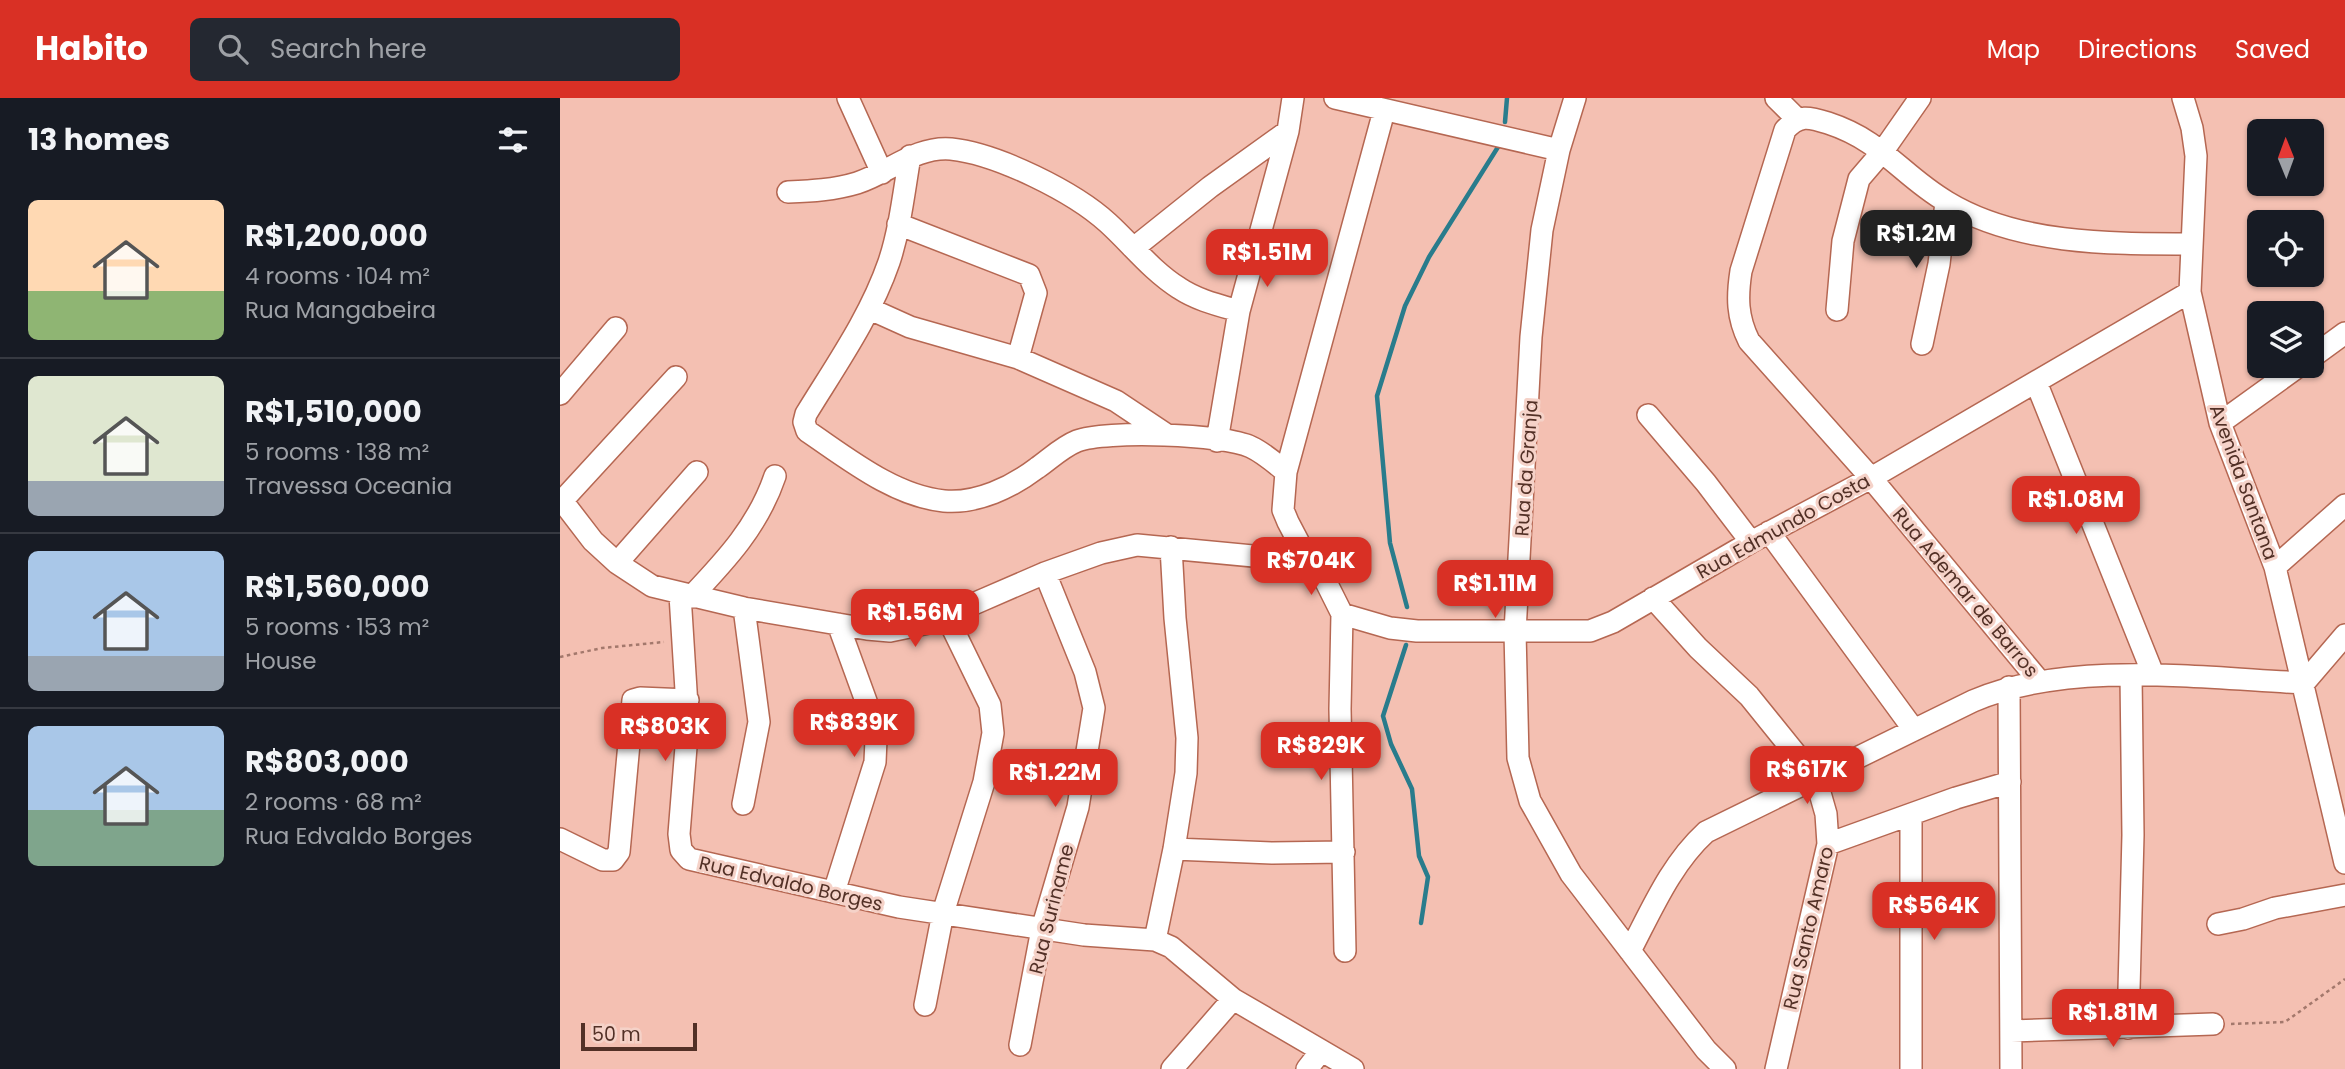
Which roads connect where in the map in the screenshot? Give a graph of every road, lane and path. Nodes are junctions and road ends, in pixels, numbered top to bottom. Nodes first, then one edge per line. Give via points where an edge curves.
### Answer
1 (848, 98) edge
2 (1293, 98) edge
3 (1335, 98) edge
4 (1575, 98) edge
5 (1776, 98) edge
6 (1920, 98) edge
7 (2183, 98) edge
8 (1384, 111) junction
9 (1797, 118) junction
10 (1288, 131) junction
11 (1559, 150) junction
12 (1883, 151) junction
13 (910, 156) junction
14 (882, 173) junction
15 (788, 192) dead end
16 (1947, 202) junction
17 (898, 224) junction
18 (2192, 243) junction
19 (1135, 247) junction
20 (2190, 292) junction
21 (870, 309) junction
22 (1837, 310) dead end
23 (1239, 311) junction
24 (616, 328) dead end
25 (2345, 333) edge
26 (1922, 344) dead end
27 (2324, 348) edge
28 (1018, 358) junction
29 (676, 377) dead end
30 (2282, 378) edge
31 (2036, 382) junction
32 (560, 394) edge
33 (1648, 415) dead end
34 (2220, 423) junction
35 (1167, 435) junction
36 (1217, 441) junction
37 (697, 472) dead end
38 (1286, 472) junction
39 (775, 476) dead end
40 (1871, 478) junction
41 (561, 500) edge
42 (2345, 505) edge
43 (1760, 537) junction
44 (1171, 547) junction
45 (1316, 562) junction
46 (617, 563) junction
47 (2275, 567) junction
48 (1045, 573) junction
49 (686, 596) junction
50 (1653, 598) junction
51 (744, 608) junction
52 (1342, 614) junction
53 (948, 619) junction
54 (838, 624) junction
55 (1515, 632) junction
56 (2345, 635) edge
57 (684, 642) junction
58 (560, 657) edge
59 (2153, 674) junction
60 (2132, 676) junction
61 (2040, 682) junction
62 (2304, 683) junction
63 (2008, 687) junction
64 (688, 700) junction
65 (1914, 730) junction
66 (1816, 779) junction
67 (2010, 782) junction
68 (2338, 796) edge
69 (743, 804) dead end
70 (1911, 815) junction
71 (560, 839) edge
72 (1829, 844) junction
73 (1174, 849) junction
74 (1344, 852) junction
75 (2345, 863) edge
76 (834, 892) junction
77 (2345, 895) edge
78 (943, 913) junction
79 (2218, 924) dead end
80 (1042, 929) junction
81 (1155, 940) junction
82 (1345, 951) dead end
83 (1630, 951) junction
84 (2345, 979) edge
85 (1233, 999) junction
86 (925, 1006) dead end
87 (2213, 1024) joint
88 (2128, 1028) junction
89 (2011, 1031) junction
90 (1020, 1045) dead end
91 (1321, 1051) junction
92 (1172, 1069) edge
93 (1307, 1069) edge
94 (1353, 1069) edge
95 (1725, 1069) edge
96 (1776, 1069) edge
97 (1911, 1069) edge
98 (2011, 1069) edge

1 - 14 street
2 - 10 street
3 - 8 street
4 - 11 street, Rua da Granja
5 - 9 street
6 - 12 street
7 - 18 street, Avenida Santana via 2196,156
8 - 11 street
8 - 38 street
9 - 12 street via 1808,117 1854,132
9 - 40 street, Rua Ademar de Barros via 1786,130 1741,271 1737,294 1741,326 1749,341
10 - 19 street
10 - 23 street
11 - 55 street, Rua da Granja via 1542,230 1531,337
12 - 16 street
12 - 22 street via 1859,179 1854,193 1843,241
13 - 14 street
13 - 17 street
13 - 19 street via 951,149 1000,163 1073,196
14 - 15 street via 841,187
16 - 18 street via 2004,225 2083,242
16 - 26 street
17 - 21 street
17 - 28 street via 1029,275 1036,293
18 - 20 street, Avenida Santana
19 - 23 street via 1182,290
20 - 31 street, Rua Edmundo Costa
20 - 34 street, Avenida Santana
21 - 28 street via 910,327
21 - 35 street via 804,422 807,431 908,491 946,502 985,495 1017,482 1076,442 1112,434
23 - 36 street
24 - 32 street
25 - 27 street
28 - 35 street via 1116,401
29 - 41 street
30 - 34 street
31 - 40 street, Rua Edmundo Costa
31 - 59 street
33 - 43 street
34 - 47 street, Avenida Santana
35 - 36 street
36 - 38 street via 1251,446
37 - 46 street
38 - 45 street via 1283,510 1291,531
39 - 49 street via 750,530
40 - 43 street, Rua Edmundo Costa
40 - 61 street, Rua Ademar de Barros
41 - 46 street
42 - 47 street
43 - 50 street, Rua Edmundo Costa
43 - 65 street
44 - 45 street
44 - 48 street via 1137,545
44 - 73 street via 1187,738
45 - 52 street
46 - 49 street via 652,586
47 - 62 street, Avenida Santana
48 - 53 street
48 - 80 street, Rua Suriname via 1085,672 1094,708 1078,807
49 - 51 street
49 - 57 street, Rua Edvaldo Borges
50 - 55 street, Rua Edmundo Costa via 1630,614 1590,631
50 - 66 street, Rua Santo Amaro via 1749,696
51 - 54 street
51 - 69 street via 759,722
52 - 55 street, Rua Edmundo Costa via 1402,629
52 - 74 street
53 - 54 street via 890,631
53 - 78 street via 990,705 993,722 984,782
54 - 76 street via 876,740 875,762
55 - 83 street, Rua da Granja via 1518,758 1530,801 1571,874
56 - 62 street
57 - 58 path via 649,642
57 - 64 street, Rua Edvaldo Borges
59 - 60 street
59 - 62 street
60 - 61 street
60 - 88 street
61 - 63 street
62 - 68 street, Avenida Santana
63 - 65 street
63 - 67 street, Rua Ademar de Barros
64 - 71 street via 633,700 619,852 612,860
64 - 76 street, Rua Edvaldo Borges via 679,835 684,856
65 - 66 street
66 - 72 street, Rua Santo Amaro
66 - 83 street via 1726,821 1690,846
67 - 70 street
67 - 89 street, Rua Ademar de Barros
68 - 75 street, Avenida Santana
70 - 72 street
70 - 97 street
72 - 96 street, Rua Santo Amaro
73 - 74 street
73 - 81 street
74 - 82 street
76 - 78 street, Rua Edvaldo Borges
77 - 79 street
78 - 80 street, Rua Edvaldo Borges
78 - 86 street
80 - 81 street, Rua Edvaldo Borges
80 - 90 street, Rua Suriname
81 - 85 street via 1171,947
83 - 95 street, Rua da Granja
84 - 87 path via 2284,1022
85 - 91 street
85 - 92 street
87 - 88 street
88 - 89 street
89 - 98 street, Rua Ademar de Barros
91 - 93 street
91 - 94 street

